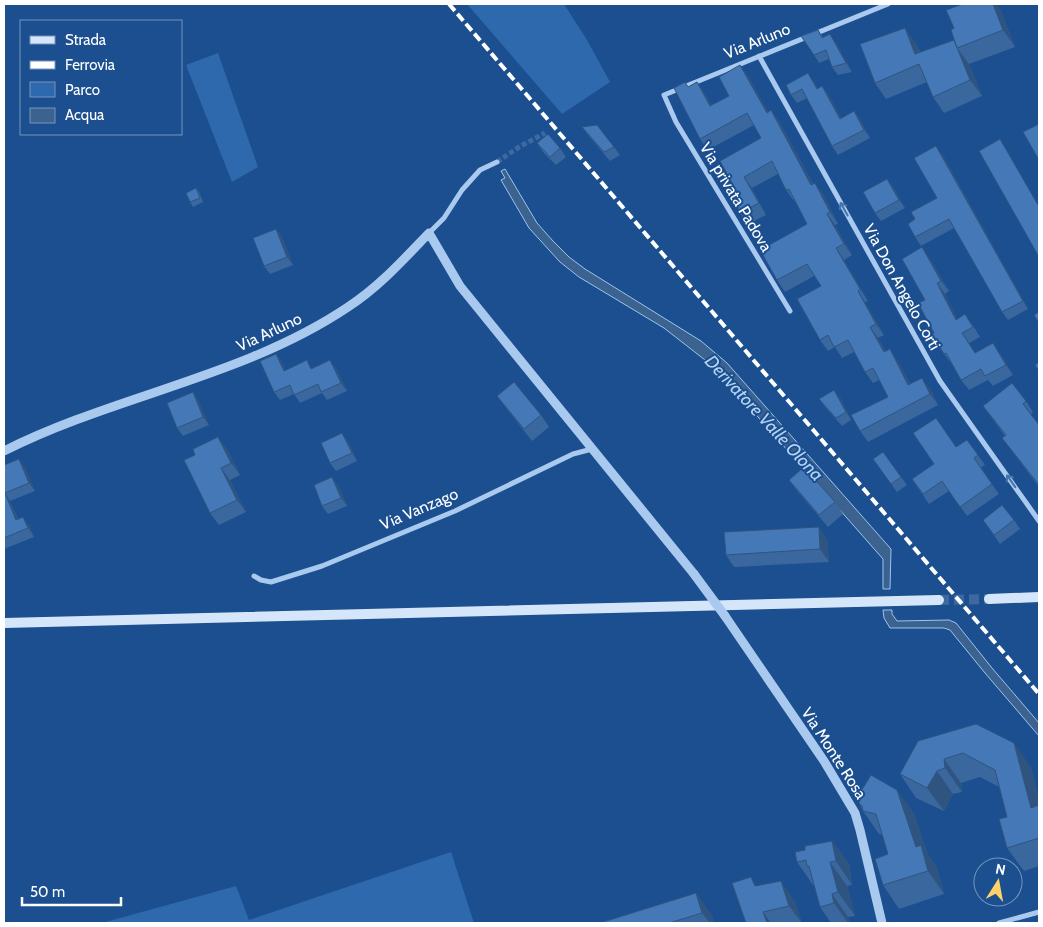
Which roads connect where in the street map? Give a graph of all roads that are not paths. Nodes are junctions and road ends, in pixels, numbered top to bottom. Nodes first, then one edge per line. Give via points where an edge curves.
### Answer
1 (888, 4) edge
2 (759, 56) junction
3 (664, 95) joint
4 (497, 162) tunnel mouth
5 (429, 233) junction
6 (790, 311) dead end
7 (592, 449) junction
8 (4, 451) edge
9 (1039, 521) edge
10 (254, 576) dead end
11 (1039, 597) edge
12 (989, 598) tunnel mouth
13 (939, 600) tunnel mouth
14 (4, 623) edge
15 (1039, 912) edge
16 (882, 923) edge
17 (999, 923) edge

1 - 2 street, Via Arluno
2 - 3 street, Via Arluno
9 -> 2 street, Via Don Angelo Corti via 940,381
3 - 6 street, Via privata Padova via 676,122
4 - 5 street, Via Arluno via 480,170
5 - 7 street via 460,286
5 - 8 street, Via Arluno via 351,306 302,334 248,359 48,431
7 - 10 street, Via Vanzago via 573,454 455,511 322,566 278,581
7 - 16 street, Via Monte Rosa, bridge via 694,574 824,761 855,813
11 - 12 main road
13 - 14 main road
15 - 17 street

